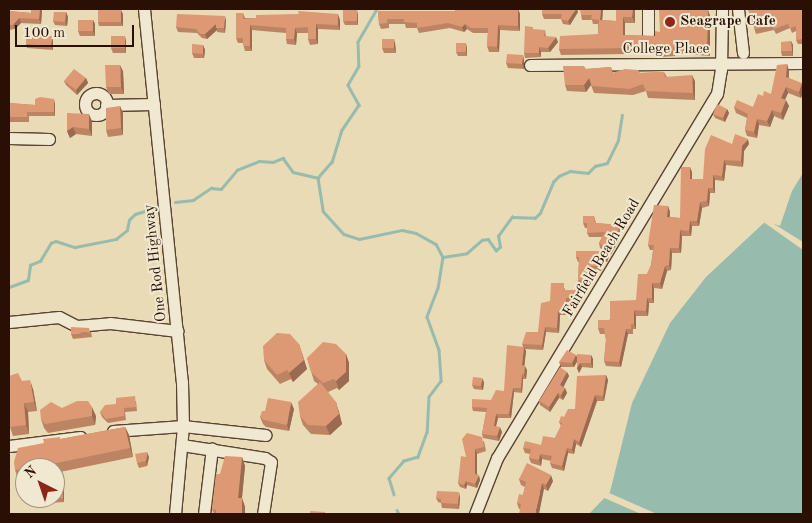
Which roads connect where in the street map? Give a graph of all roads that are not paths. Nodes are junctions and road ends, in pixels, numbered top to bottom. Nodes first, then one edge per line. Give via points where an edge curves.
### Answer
1 (144, 9) edge
2 (648, 9) edge
3 (722, 9) edge
4 (738, 9) edge
5 (648, 34) edge
6 (743, 53) dead end
7 (803, 63) edge
8 (530, 65) dead end
9 (721, 65) junction
10 (154, 104) junction
11 (85, 119) edge
12 (9, 138) edge
13 (49, 139) dead end
14 (9, 322) edge
15 (178, 331) junction
16 (183, 426) junction
17 (266, 435) dead end
18 (182, 445) junction
19 (9, 446) edge
20 (212, 448) junction
21 (175, 514) edge
22 (204, 514) edge
23 (263, 514) edge
24 (475, 514) edge

1 - 10 street, One Rod Highway
2 - 5 street
3 - 9 street, Fairfield Beach Road
4 - 6 street
7 - 9 street, College Place
8 - 9 street, College Place
9 - 24 street, Fairfield Beach Road via 717,94 497,458
10 - 11 street via 106,104 98,114 88,112 85,106
10 - 15 street, One Rod Highway
12 - 13 street
14 - 15 street via 59,317 77,326 110,323
15 - 16 street, One Rod Highway
16 - 17 street
16 - 18 street, One Rod Highway
16 - 19 street via 128,428
18 - 20 street
18 - 21 street, One Rod Highway
20 - 22 street
20 - 23 street via 271,462

